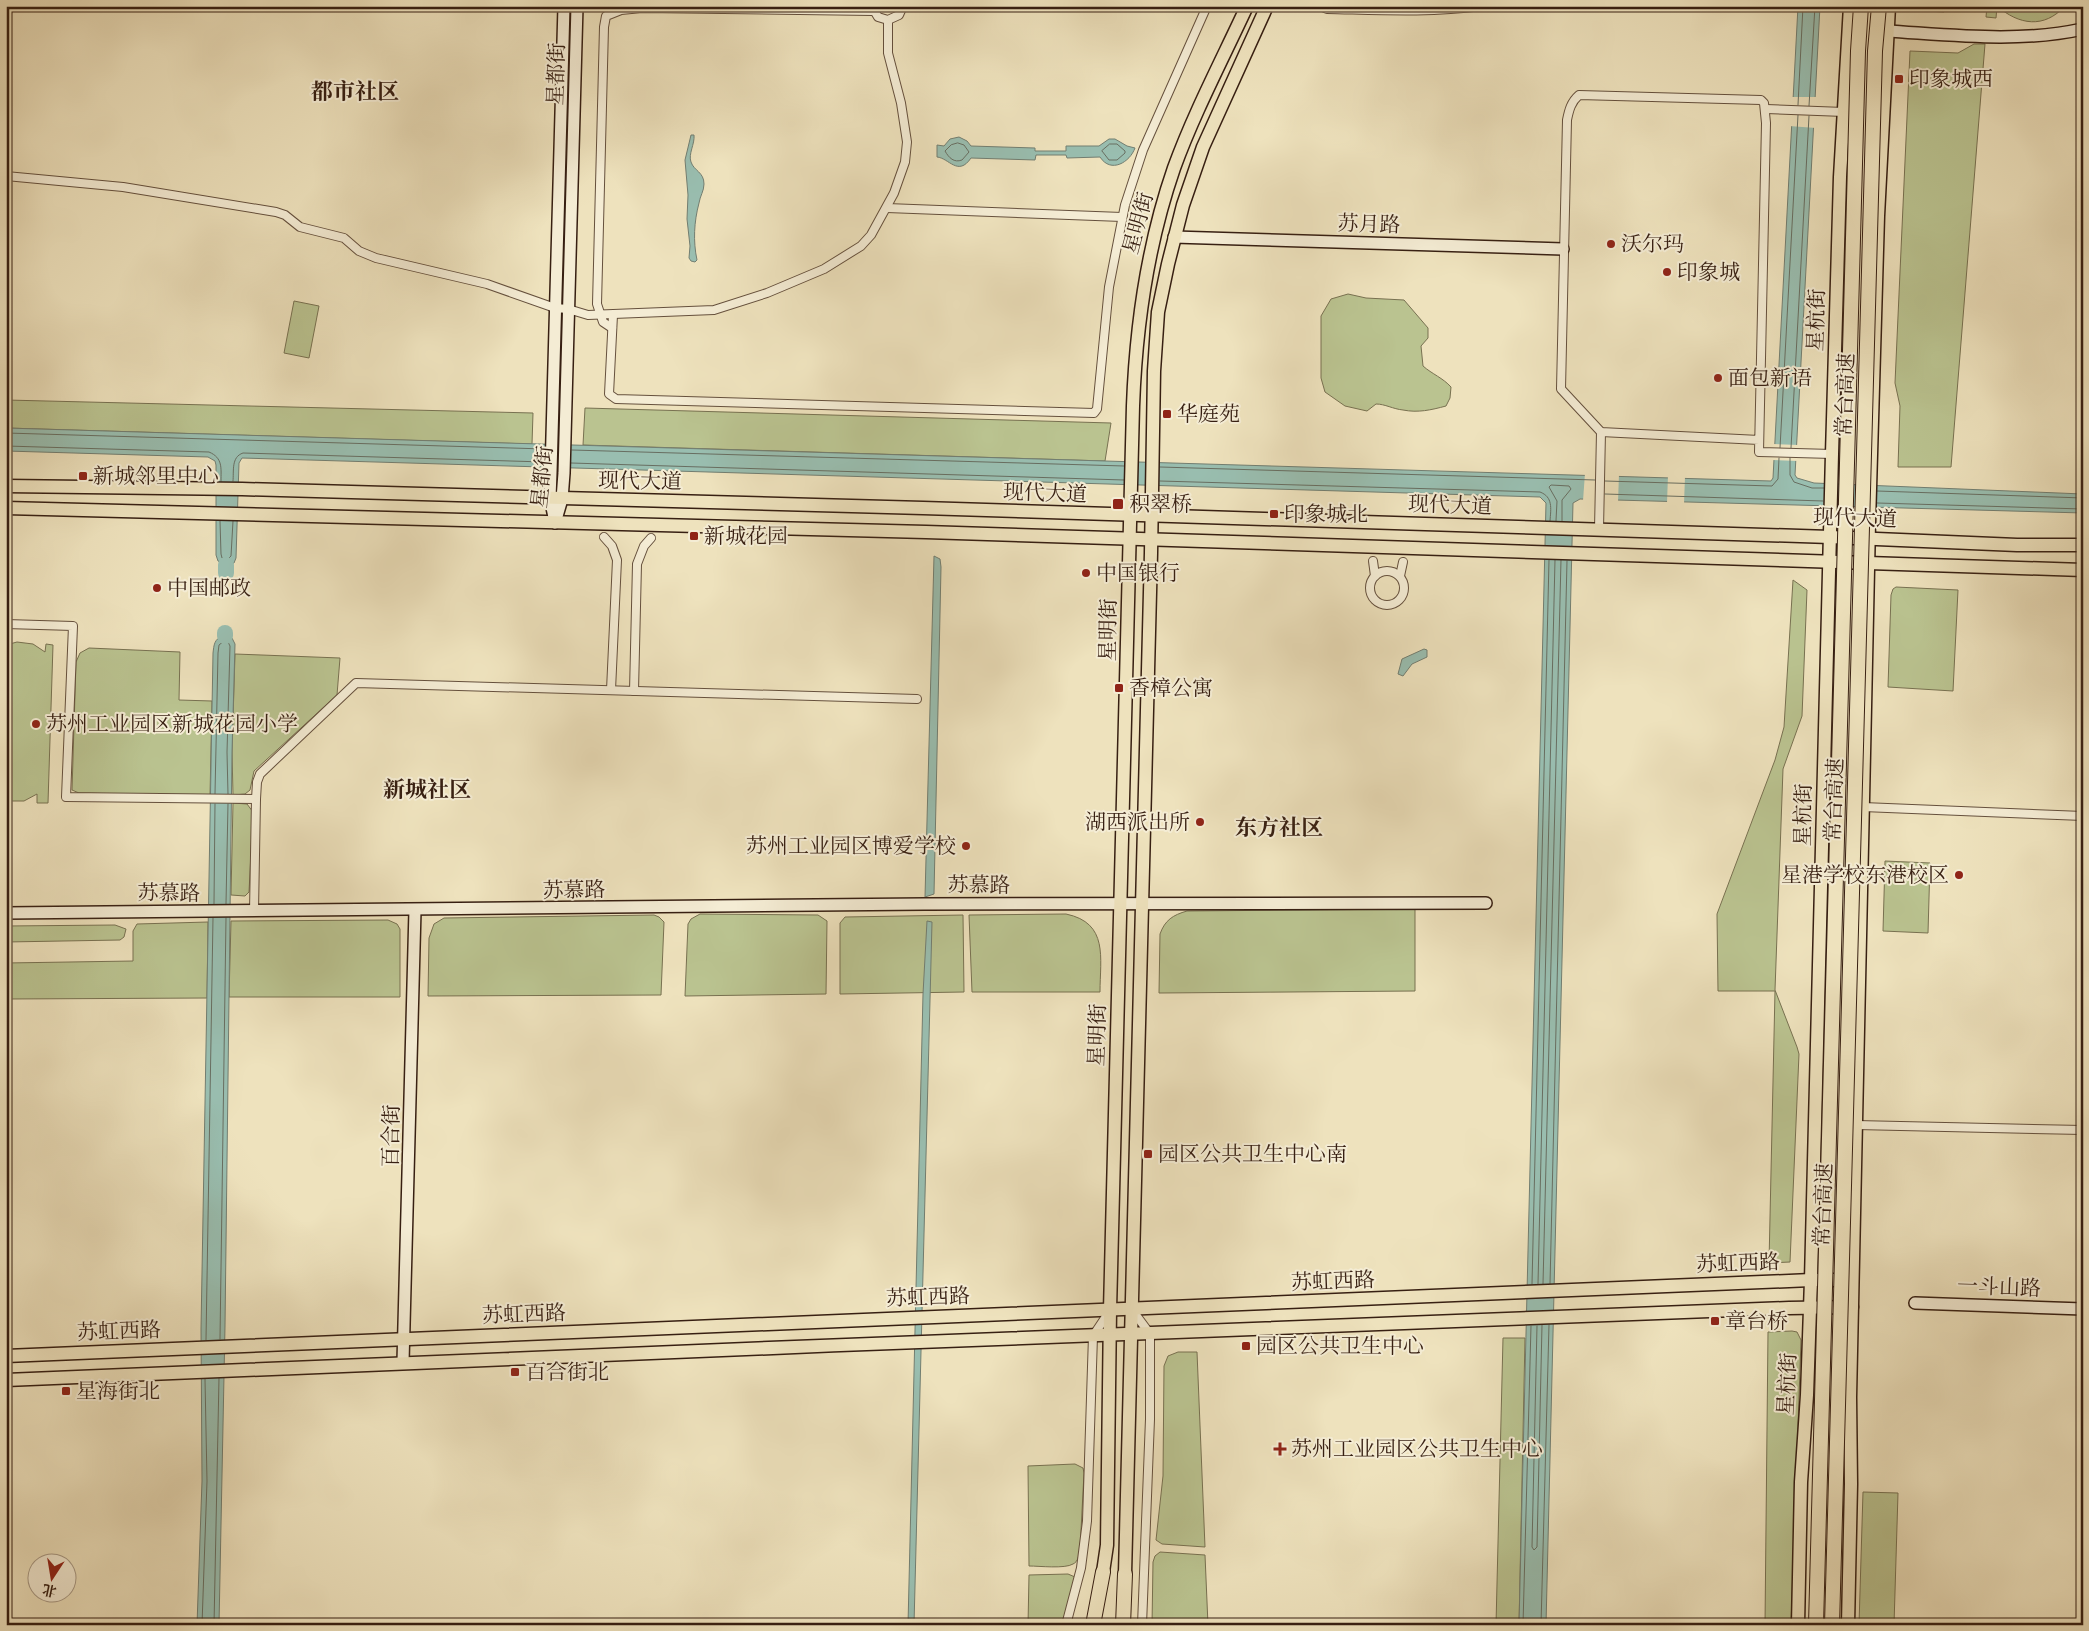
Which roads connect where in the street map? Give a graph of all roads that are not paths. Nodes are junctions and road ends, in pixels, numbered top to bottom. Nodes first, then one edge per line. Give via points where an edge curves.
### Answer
1 (9, 6) edge
2 (564, 6) edge
3 (577, 6) edge
4 (903, 6) edge
5 (1207, 6) edge
6 (1247, 6) edge
7 (1267, 6) edge
8 (1320, 6) edge
9 (1481, 6) edge
10 (1850, 6) edge
11 (1861, 6) edge
12 (1879, 6) edge
13 (1889, 6) edge
14 (873, 9) edge
15 (6, 17) edge
16 (888, 20) junction
17 (2083, 29) edge
18 (1888, 31) junction
19 (1766, 109) junction
20 (1844, 112) junction
21 (6, 176) edge
22 (887, 208) junction
23 (1122, 217) junction
24 (1174, 237) junction
25 (1563, 249) junction
26 (556, 308) junction
27 (568, 308) junction
28 (599, 315) junction
29 (613, 315) junction
30 (612, 328) junction
31 (1601, 432) junction
32 (1759, 440) junction
33 (1832, 454) junction
34 (6, 486) edge
35 (556, 498) junction
36 (6, 508) edge
37 (1131, 515) junction
38 (1152, 516) junction
39 (555, 523) junction
40 (1598, 529) junction
41 (604, 537) dead end
42 (1830, 537) junction
43 (651, 538) dead end
44 (1869, 538) junction
45 (1130, 540) junction
46 (1151, 541) junction
47 (2083, 545) edge
48 (1373, 561) dead end
49 (1829, 561) junction
50 (1403, 562) dead end
51 (1868, 563) junction
52 (2083, 570) edge
53 (1374, 576) junction
54 (1400, 576) junction
55 (6, 624) edge
56 (611, 690) junction
57 (634, 691) junction
58 (918, 699) dead end
59 (256, 799) junction
60 (1863, 807) junction
61 (2083, 816) edge
62 (1121, 904) junction
63 (1486, 904) dead end
64 (1142, 905) junction
65 (415, 910) junction
66 (254, 911) junction
67 (6, 913) edge
68 (1856, 1125) junction
69 (2083, 1130) edge
70 (1811, 1280) junction
71 (1852, 1280) junction
72 (1915, 1303) dead end
73 (1810, 1307) junction
74 (1852, 1308) junction
75 (2083, 1308) edge
76 (1132, 1309) junction
77 (1110, 1310) junction
78 (1131, 1334) junction
79 (1150, 1334) junction
80 (1093, 1336) junction
81 (1110, 1336) junction
82 (404, 1339) junction
83 (6, 1356) edge
84 (403, 1362) junction
85 (6, 1380) edge
86 (1104, 1572) joint
87 (1125, 1574) joint
88 (1066, 1625) edge
89 (1093, 1625) edge
90 (1123, 1625) edge
91 (1142, 1625) edge
92 (1798, 1625) edge
93 (1816, 1625) edge
94 (1832, 1625) edge
95 (1848, 1625) edge

1 - 15 street
2 - 26 main road, 星都街
3 - 27 main road, 星都街
4 - 16 street via 899,15
5 - 23 street via 1143,150
6 - 37 main road, 星明街 via 1184,142 1154,233 1138,324
7 - 24 main road, 星明街 via 1203,147
8 - 9 street via 1327,9 1448,10
10 - 20 main road, 星杭街
11 - 93 highway, 常台高速, bridge
12 - 94 highway, 常台高速, bridge via 1874,71
13 - 18 main road
14 - 16 street via 878,17
14 - 28 street via 642,8 621,10 606,16 597,253 596,304
16 - 22 street via 888,53 901,103 906,142 905,162
17 - 18 main road via 2008,38
18 - 44 main road via 1878,226
19 - 20 street
19 - 25 street via 1761,100 1580,96 1574,100 1567,120
19 - 32 street
20 - 33 main road, 星杭街
21 - 26 street via 122,187 276,212 300,227 344,238 359,251 376,258 487,284
22 - 23 street
22 - 29 street via 861,246 794,283 714,310
23 - 30 street via 1109,287 1094,413 616,400 609,394
24 - 25 main road, 苏月路
24 - 38 main road, 星明街 via 1157,326 1152,408
25 - 31 street via 1561,390
26 - 27 street
26 - 35 main road, 星都街 via 551,472
27 - 28 street
27 - 35 main road, 星都街 via 564,473
28 - 29 street
28 - 30 street via 602,322
29 - 30 street
31 - 32 street
31 - 40 street
32 - 33 street via 1759,452
33 - 42 main road, 星杭街
34 - 35 main road, 现代大道
35 - 37 main road, 现代大道
35 - 39 main road, 星都街
36 - 39 main road, 现代大道
37 - 38 main road, 现代大道
37 - 45 main road, 星明街
38 - 40 main road, 现代大道
38 - 46 main road, 星明街
39 - 45 main road, 现代大道
40 - 42 main road, 现代大道
41 - 56 street via 612,546 617,560
42 - 44 main road, 现代大道
42 - 49 main road, 星杭街
43 - 57 street via 644,546 638,564
44 - 47 main road, 现代大道
44 - 51 main road
45 - 46 main road, 现代大道
45 - 62 main road, 星明街
46 - 49 main road, 现代大道
46 - 64 main road, 星明街
48 - 53 street
49 - 51 main road, 现代大道
49 - 70 main road, 星杭街
50 - 54 street
51 - 52 main road, 现代大道
51 - 60 main road
53 - 54 street via 1390,571
53 - 54 street via 1370,586 1372,598 1388,606 1402,597 1405,586
55 - 59 street via 73,626 66,797
56 - 57 street
56 - 59 street via 356,683 262,770
57 - 58 street
59 - 66 street
60 - 61 street
60 - 68 main road
62 - 64 main road, 苏慕路
62 - 65 main road, 苏慕路
62 - 77 main road, 星明街
63 - 64 main road, 苏慕路
64 - 76 main road, 星明街
65 - 66 main road, 苏慕路
65 - 82 main road, 百合街
66 - 67 main road, 苏慕路
68 - 69 street
68 - 71 main road
70 - 71 main road, 苏虹西路
70 - 73 main road, 星杭街
70 - 76 main road, 苏虹西路
71 - 74 main road
72 - 75 main road, 一斗山路
73 - 74 main road, 苏虹西路
73 - 79 main road, 苏虹西路
73 - 92 main road, 星杭街
74 - 95 main road
76 - 77 main road, 苏虹西路
76 - 78 main road, 星明街
76 - 79 street
77 - 80 street
77 - 81 main road, 星明街
77 - 82 main road, 苏虹西路
78 - 79 main road, 苏虹西路
78 - 81 main road, 苏虹西路
78 - 87 main road, 星明街
79 - 91 street via 1148,1500
80 - 81 main road, 苏虹西路
80 - 84 main road, 苏虹西路
80 - 88 street via 1087,1521 1081,1570
81 - 86 main road, 星明街
82 - 83 main road, 苏虹西路
82 - 84 main road, 百合街
84 - 85 main road, 苏虹西路
86 - 89 highway
87 - 90 highway

